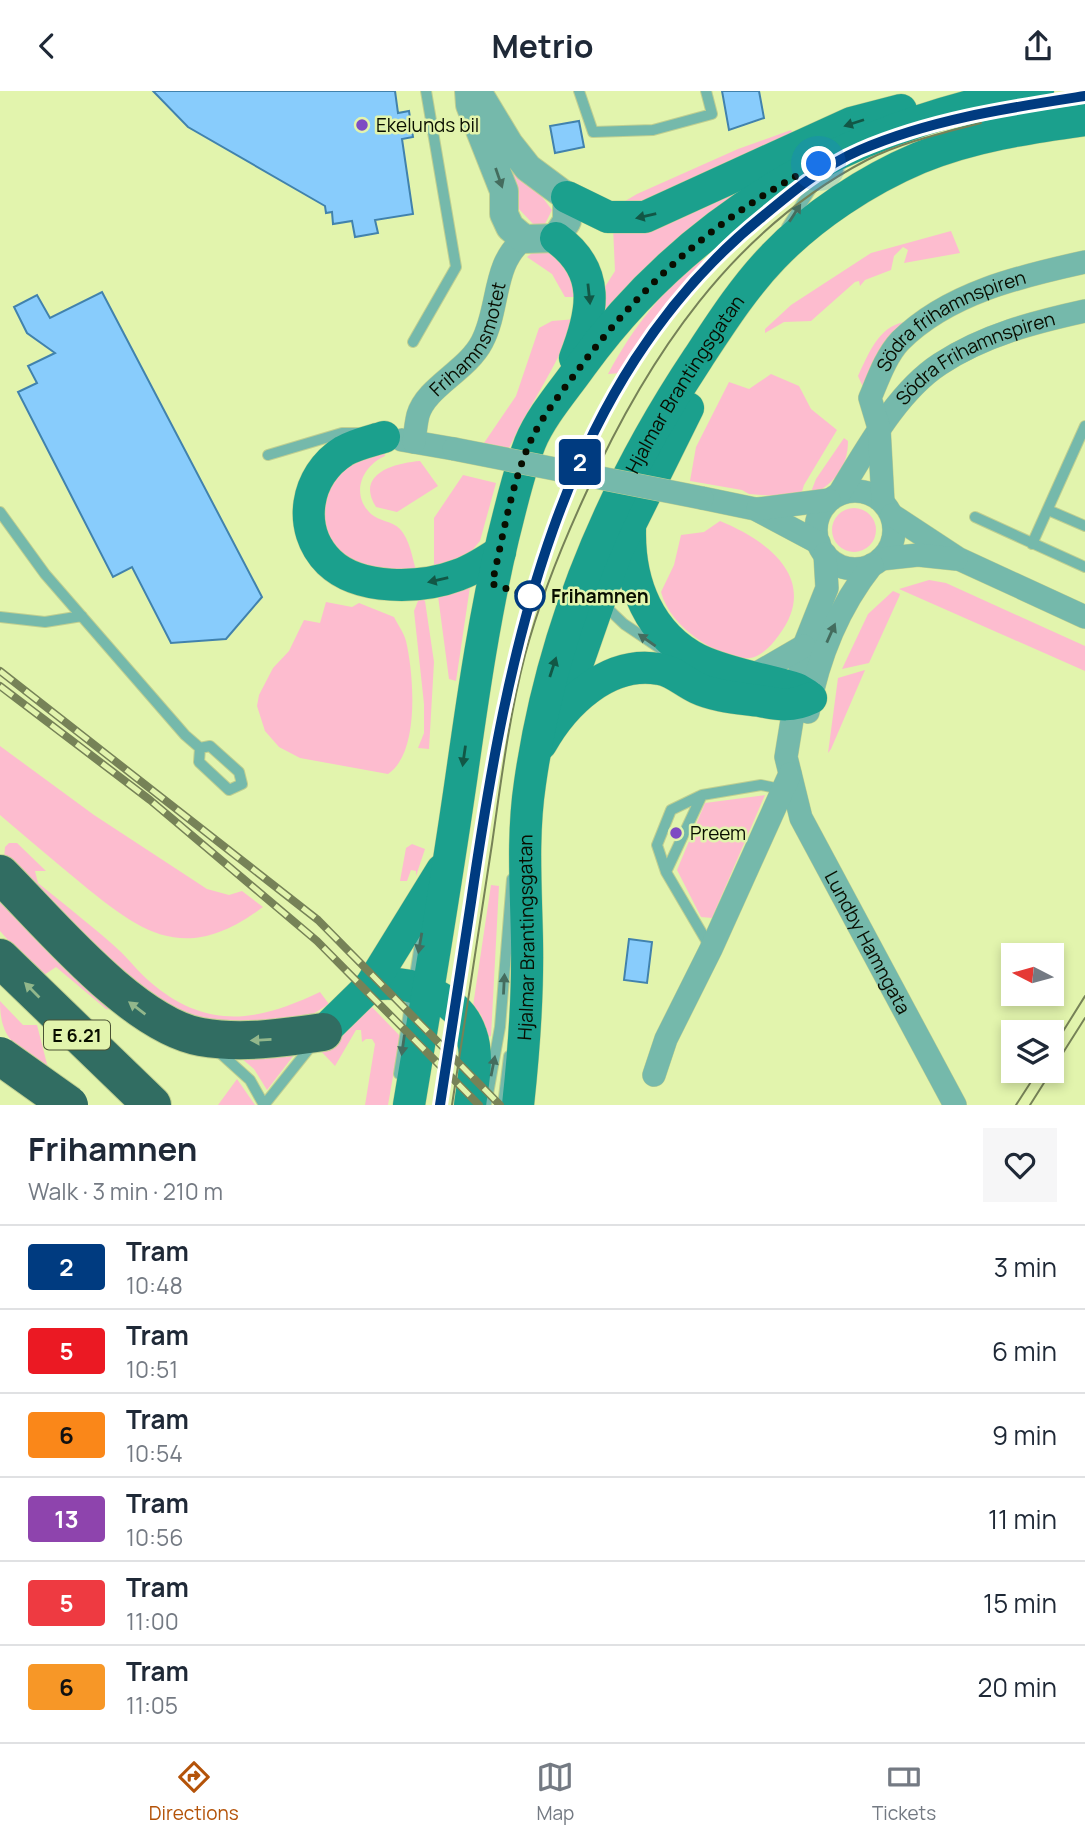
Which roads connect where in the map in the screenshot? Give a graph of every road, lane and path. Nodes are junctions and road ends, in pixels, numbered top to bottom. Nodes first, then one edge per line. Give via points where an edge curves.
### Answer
1 (426, 91) edge
2 (468, 91) edge
3 (477, 91) edge
4 (579, 91) edge
5 (706, 91) edge
6 (1038, 91) edge
7 (1085, 101) edge
8 (966, 113) junction
9 (1085, 120) edge
10 (1085, 134) edge
11 (855, 160) dead end
12 (845, 166) dead end
13 (567, 197) junction
14 (556, 238) junction
15 (524, 239) junction
16 (1085, 262) edge
17 (751, 282) junction
18 (1085, 311) edge
19 (413, 342) dead end
20 (561, 393) junction
21 (1085, 426) edge
22 (879, 428) junction
23 (399, 440) junction
24 (268, 455) dead end
25 (834, 497) junction
26 (755, 509) junction
27 (887, 509) junction
28 (1048, 510) junction
29 (0, 512) edge
30 (975, 517) dead end
31 (630, 522) junction
32 (1085, 526) edge
33 (1032, 544) junction
34 (822, 549) junction
35 (500, 552) junction
36 (959, 559) junction
37 (876, 562) junction
38 (1085, 567) edge
39 (591, 588) junction
40 (82, 616) junction
41 (0, 617) edge
42 (1085, 617) edge
43 (804, 646) junction
44 (752, 676) junction
45 (800, 698) junction
46 (561, 713) junction
47 (200, 748) junction
48 (534, 758) junction
49 (787, 783) junction
50 (702, 795) junction
51 (527, 807) junction
52 (448, 864) junction
53 (666, 872) junction
54 (0, 874) edge
55 (711, 949) junction
56 (0, 958) edge
57 (371, 985) junction
58 (420, 989) junction
59 (527, 996) junction
60 (323, 1032) junction
61 (199, 1037) junction
62 (0, 1043) edge
63 (0, 1056) edge
64 (654, 1075) dead end
65 (403, 1098) edge
66 (40, 1105) edge
67 (69, 1105) edge
68 (152, 1105) edge
69 (264, 1105) edge
70 (470, 1105) edge
71 (486, 1105) edge
72 (503, 1105) edge
73 (518, 1105) edge
74 (955, 1105) edge

1 - 19 lane via 456,267
2 -> 15 street via 503,191 504,214
3 - 13 street via 528,167
4 - 5 lane via 593,132 653,130 712,114
6 - 8 main road
7 - 8 lane via 999,114
8 - 11 lane
8 -> 13 main road via 938,103 851,123 645,217 608,217
8 - 20 main road via 919,119 839,153 746,207 686,249 645,289
9 - 17 main road, Hjalmar Brantingsgatan via 988,135 901,167 801,231
10 - 31 main road via 962,163 897,189 794,265 723,348
17 -> 12 lane via 813,186
13 - 14 street via 567,221
14 - 15 street
14 -> 20 main road via 579,257 590,311
15 - 23 street, Frihamnsmotet via 505,261 482,342 470,361 422,406
16 - 22 street, Södra frihamnspiren via 1010,279 933,315 899,342 870,398
17 - 39 main road, Hjalmar Brantingsgatan via 641,447 608,514
18 - 22 street, Södra Frihamnspiren via 988,338 939,365
20 - 35 main road via 532,439
21 - 28 lane
22 - 25 street, Södra frihamnspiren
22 - 27 street, Södra frihamnspiren
23 - 24 lane via 342,433
23 - 26 street, bridge
35 -> 23 main road via 459,575 420,583 364,579 330,562 310,527 311,490 318,474 345,450
25 - 26 street
25 - 27 street via 862,491
25 - 34 street via 817,520
26 - 34 street
27 - 36 street
27 - 37 street via 893,539
28 - 32 lane
28 - 33 lane
29 - 40 lane via 44,574
30 - 33 lane
31 - 39 main road
31 - 44 main road via 631,570 639,594 662,631 699,660
33 - 38 lane
34 - 37 street via 847,568
34 - 43 street, Lundby Hamngata via 827,588
35 -> 52 main road via 475,666
36 - 37 street via 918,555
36 - 42 street
45 -> 37 street, Lundby Hamngata via 844,607
44 -> 39 lane via 729,682 689,667 624,624
39 - 46 main road
48 -> 39 main road, Hjalmar Brantingsgatan via 549,680
40 - 41 lane via 45,622
40 - 47 lane
43 - 44 street
43 - 45 street, Lundby Hamngata
44 - 45 main road
45 - 46 main road via 713,693 662,669 639,668 617,671 599,681
45 - 49 street, Lundby Hamngata via 786,757
46 - 48 main road
47 - 47 lane via 200,762 229,790 238,789 242,784 239,772 209,746
48 - 51 main road, Hjalmar Brantingsgatan
49 - 50 lane
49 - 55 street, Lundby Hamngata
49 - 74 street, Lundby Hamngata via 801,818
50 - 53 lane
50 - 53 lane via 671,810 657,845
51 - 59 main road, Hjalmar Brantingsgatan
71 -> 51 lane via 500,1027 514,862
52 - 57 main road via 426,892
52 -> 58 main road
53 - 55 lane
61 -> 54 highway via 141,1011
55 - 64 street, Lundby Hamngata via 666,1039
68 -> 56 highway, E 6.21
57 - 58 main road
57 - 60 main road
58 -> 65 main road
58 - 70 main road via 460,1016 472,1035
59 - 72 lane via 504,1075
59 - 73 main road, Hjalmar Brantingsgatan
60 -> 61 highway via 270,1039
60 - 69 lane
61 - 69 lane via 235,1064
62 - 66 highway
63 - 67 highway, bridge

